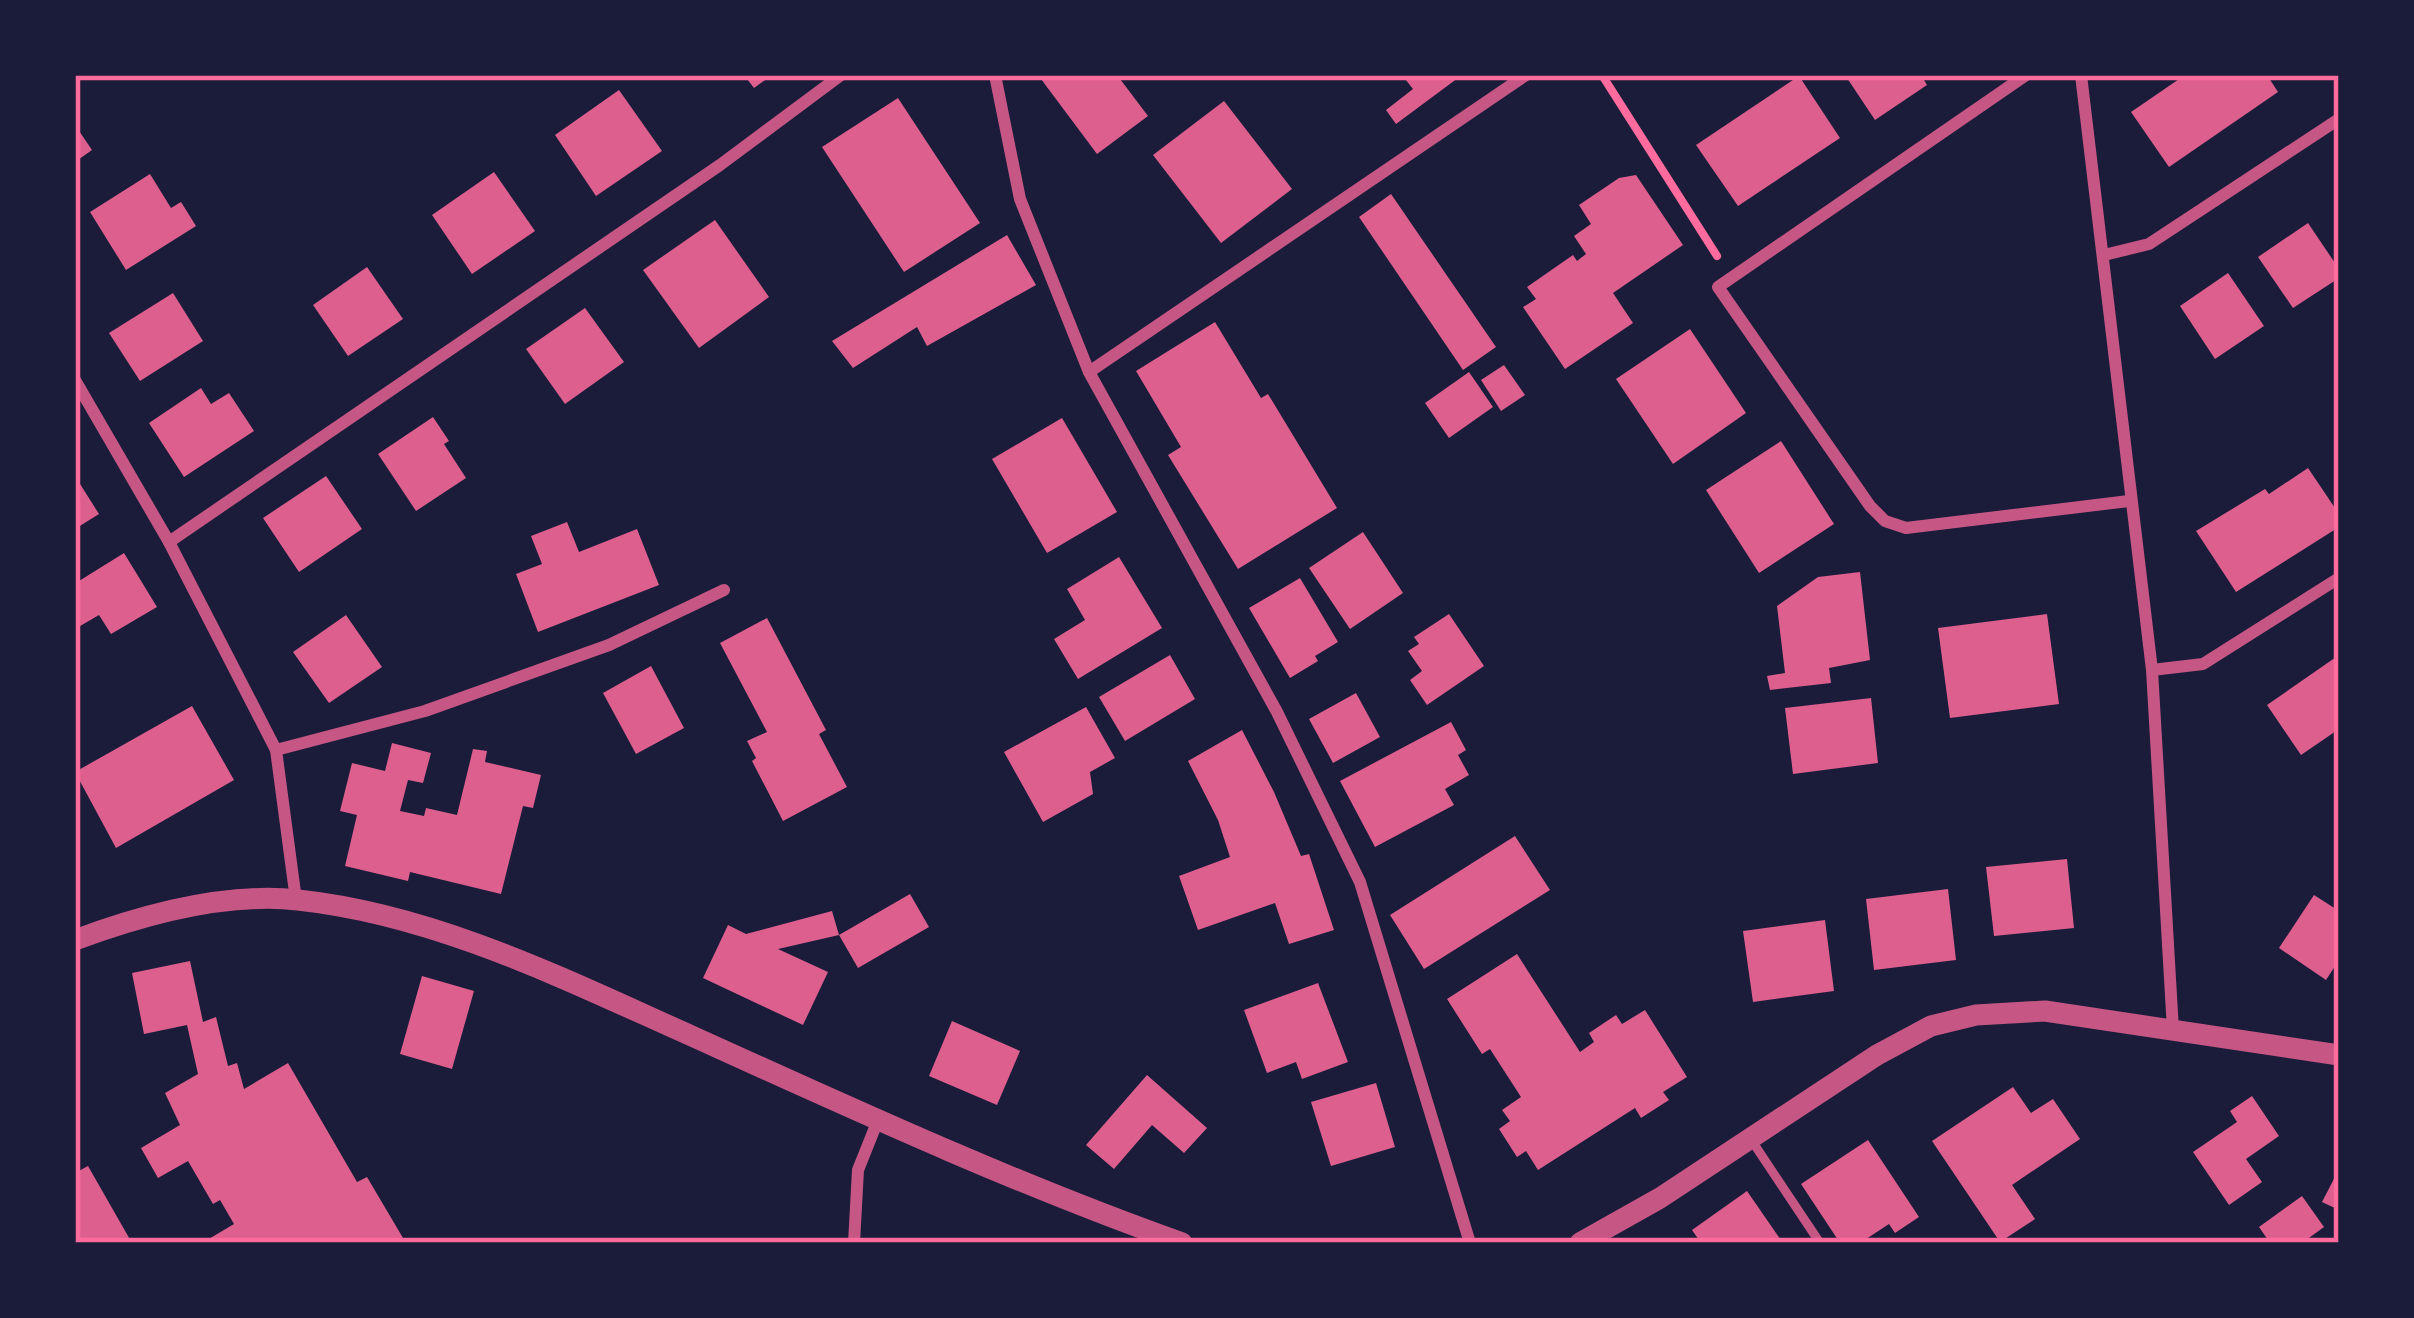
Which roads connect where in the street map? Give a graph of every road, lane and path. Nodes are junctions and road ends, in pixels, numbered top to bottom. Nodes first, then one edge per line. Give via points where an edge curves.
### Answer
1 (842, 75) edge
2 (995, 75) edge
3 (1526, 75) edge
4 (1602, 75) edge
5 (2026, 75) edge
6 (2081, 75) edge
7 (2339, 119) edge
8 (2104, 255) junction
9 (1718, 287) junction
10 (1089, 372) junction
11 (75, 380) edge
12 (2129, 501) junction
13 (169, 542) junction
14 (2339, 578) edge
15 (724, 590) dead end
16 (2152, 670) junction
17 (276, 750) junction
18 (296, 900) junction
19 (75, 940) edge
20 (2174, 1030) junction
21 (2339, 1055) edge
22 (878, 1120) junction
23 (1750, 1138) junction
24 (854, 1243) edge
25 (1182, 1243) edge
26 (1470, 1243) edge
27 (1580, 1243) edge
28 (1820, 1243) edge

1 - 13 street
2 - 10 street via 1020,199
3 - 10 street
4 - 9 path via 1717,251
5 - 9 street
6 - 8 street
7 - 8 street via 2150,244
8 - 12 street
9 - 12 street via 1886,521 1906,528
10 - 26 street via 1277,712 1360,883
11 - 13 street
12 - 16 street
13 - 17 street
14 - 16 street via 2204,664
15 - 17 street via 609,644 446,704
16 - 20 street
17 - 18 street
18 - 19 street via 177,911
18 - 22 street via 407,922 532,965
20 - 21 street
20 - 23 street via 2045,1012 1931,1026
22 - 24 street via 858,1170
22 - 25 street
23 - 27 street
23 - 28 lane

